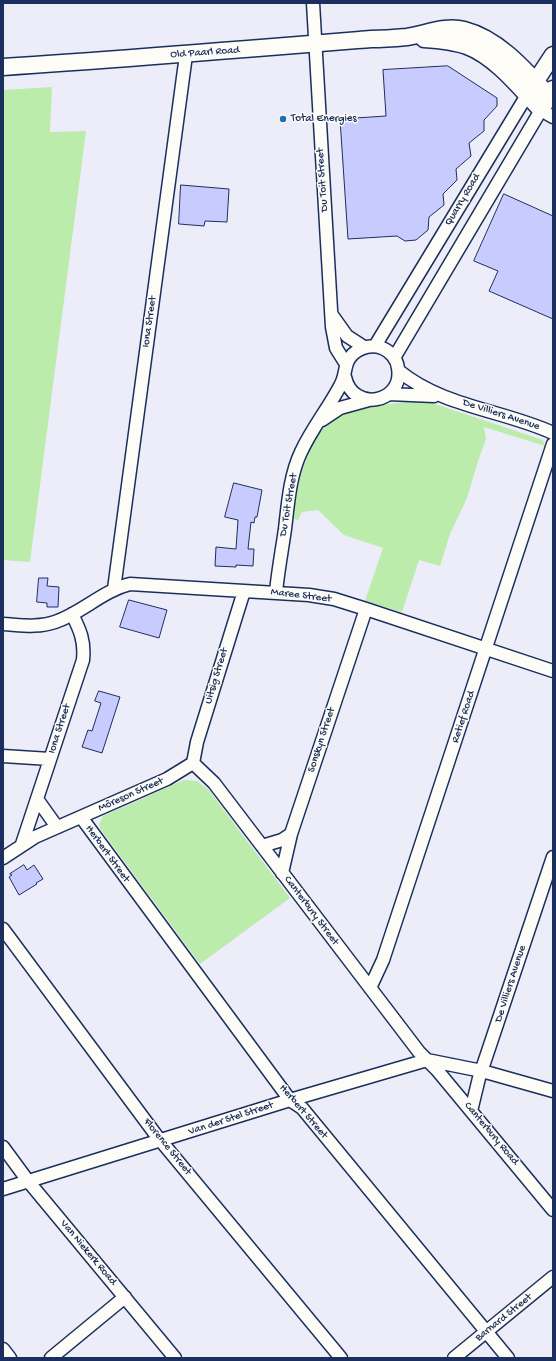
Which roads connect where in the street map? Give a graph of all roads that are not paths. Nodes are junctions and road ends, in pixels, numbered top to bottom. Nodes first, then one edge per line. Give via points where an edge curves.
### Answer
1 (313, 3) edge
2 (464, 30) junction
3 (407, 37) junction
4 (314, 44) junction
5 (186, 55) junction
6 (553, 55) edge
7 (3, 67) edge
8 (502, 70) junction
9 (535, 81) junction
10 (527, 95) junction
11 (550, 103) edge
12 (332, 316) junction
13 (370, 347) junction
14 (394, 358) junction
15 (346, 364) junction
16 (399, 371) junction
17 (345, 377) junction
18 (388, 394) junction
19 (449, 398) junction
20 (370, 400) junction
21 (318, 423) junction
22 (553, 433) edge
23 (553, 444) edge
24 (114, 589) junction
25 (244, 590) junction
26 (276, 592) junction
27 (366, 609) junction
28 (72, 614) junction
29 (3, 624) edge
30 (486, 650) junction
31 (553, 671) edge
32 (3, 756) edge
33 (50, 759) junction
34 (193, 763) junction
35 (37, 799) junction
36 (80, 817) junction
37 (57, 827) junction
38 (291, 834) junction
39 (22, 844) junction
40 (262, 846) junction
41 (270, 857) junction
42 (553, 857) edge
43 (3, 858) edge
44 (282, 873) junction
45 (3, 929) edge
46 (370, 988) junction
47 (427, 1060) junction
48 (482, 1071) junction
49 (553, 1091) edge
50 (290, 1100) junction
51 (471, 1111) junction
52 (162, 1141) junction
53 (3, 1147) edge
54 (28, 1181) junction
55 (3, 1189) edge
56 (553, 1210) edge
57 (553, 1277) edge
58 (125, 1297) junction
59 (486, 1331) junction
60 (3, 1349) edge
61 (10, 1358) edge
62 (51, 1358) edge
63 (175, 1358) edge
64 (341, 1358) edge
65 (454, 1358) edge
66 (508, 1358) edge

1 - 4 street, Du Toit Street
2 - 3 main road, Old Paarl Road via 446,29
2 - 8 main road via 471,42 494,57
2 - 9 main road, Old Paarl Road via 489,41 507,54
3 - 4 main road, Old Paarl Road
3 - 8 main road, Old Paarl Road via 445,41 468,47
4 - 5 main road, Old Paarl Road
4 - 12 street, Du Toit Street
5 - 7 main road, Old Paarl Road
5 - 24 street, Iona Street
6 - 9 main road, Quarry Road
8 - 10 main road, Old Paarl Road
9 - 10 main road, Quarry Road
9 - 11 main road, Old Paarl Road
10 - 11 main road, Old Paarl Road
10 - 13 street, Quarry Road
11 - 14 street, Quarry Road
12 - 13 street via 347,336
12 - 15 street, Du Toit Street via 336,348
13 - 14 street via 384,349
13 - 15 street via 353,354
14 - 16 street
15 - 17 street
16 - 18 street via 396,384
16 - 19 street, De Villiers Avenue via 416,383
17 - 20 street via 354,393
17 - 21 street, Du Toit Street
18 - 19 street, De Villiers Avenue via 419,394
18 - 20 street via 380,399
19 - 22 street, De Villiers Avenue
20 - 21 street, Du Toit Street via 340,408
21 - 26 street, Du Toit Street via 305,444 295,468
23 - 30 street, Retief Road
24 - 25 street, Maree Street via 137,584
24 - 28 street, Maree Street
25 - 26 street, Maree Street
25 - 34 street, Uitsig Street via 197,742
26 - 27 street, Maree Street via 334,599
27 - 30 street, Maree Street
27 - 38 street, Sonskyn Street
28 - 29 street, Maree Street via 47,624
28 - 33 street, Iona Street via 82,634 83,655
30 - 31 street, Maree Street
30 - 46 street, Retief Road via 383,960
32 - 33 street
33 - 35 street, Iona Street
34 - 36 street, Môreson Street via 167,779
34 - 40 street, Canterbury Street via 214,782
35 - 37 street
35 - 39 street, Iona Street
36 - 37 street, Môreson Street
36 - 50 street, Herbert Street
37 - 39 street, Môreson Street
38 - 40 street via 282,840
38 - 41 street via 281,848
38 - 44 street, Sonskyn Street
39 - 43 street, Môreson Street
40 - 41 street, Canterbury Street
41 - 44 street, Canterbury Street
42 - 48 street, De Villiers Avenue
44 - 46 street, Canterbury Street
45 - 52 street, Florence Street
46 - 47 street, Canterbury Street
47 - 48 street, Van der Stel Street
47 - 50 street, Van der Stel Street
47 - 51 street, Canterbury Road
48 - 49 street, Van der Stel Street
48 - 51 street, De Villiers Avenue
50 - 52 street, Van der Stel Street
50 - 59 street, Herbert Street via 302,1108
51 - 56 street, Canterbury Road
52 - 54 street, Van der Stel Street
52 - 64 street, Florence Street
53 - 54 street, Van Niekerk Road
54 - 55 street, Van der Stel Street
54 - 58 street, Van Niekerk Road
57 - 59 street, Barnard Street
58 - 62 street
58 - 63 street, Van Niekerk Road
59 - 65 street, Barnard Street
59 - 66 street, Herbert Street
60 - 61 street

